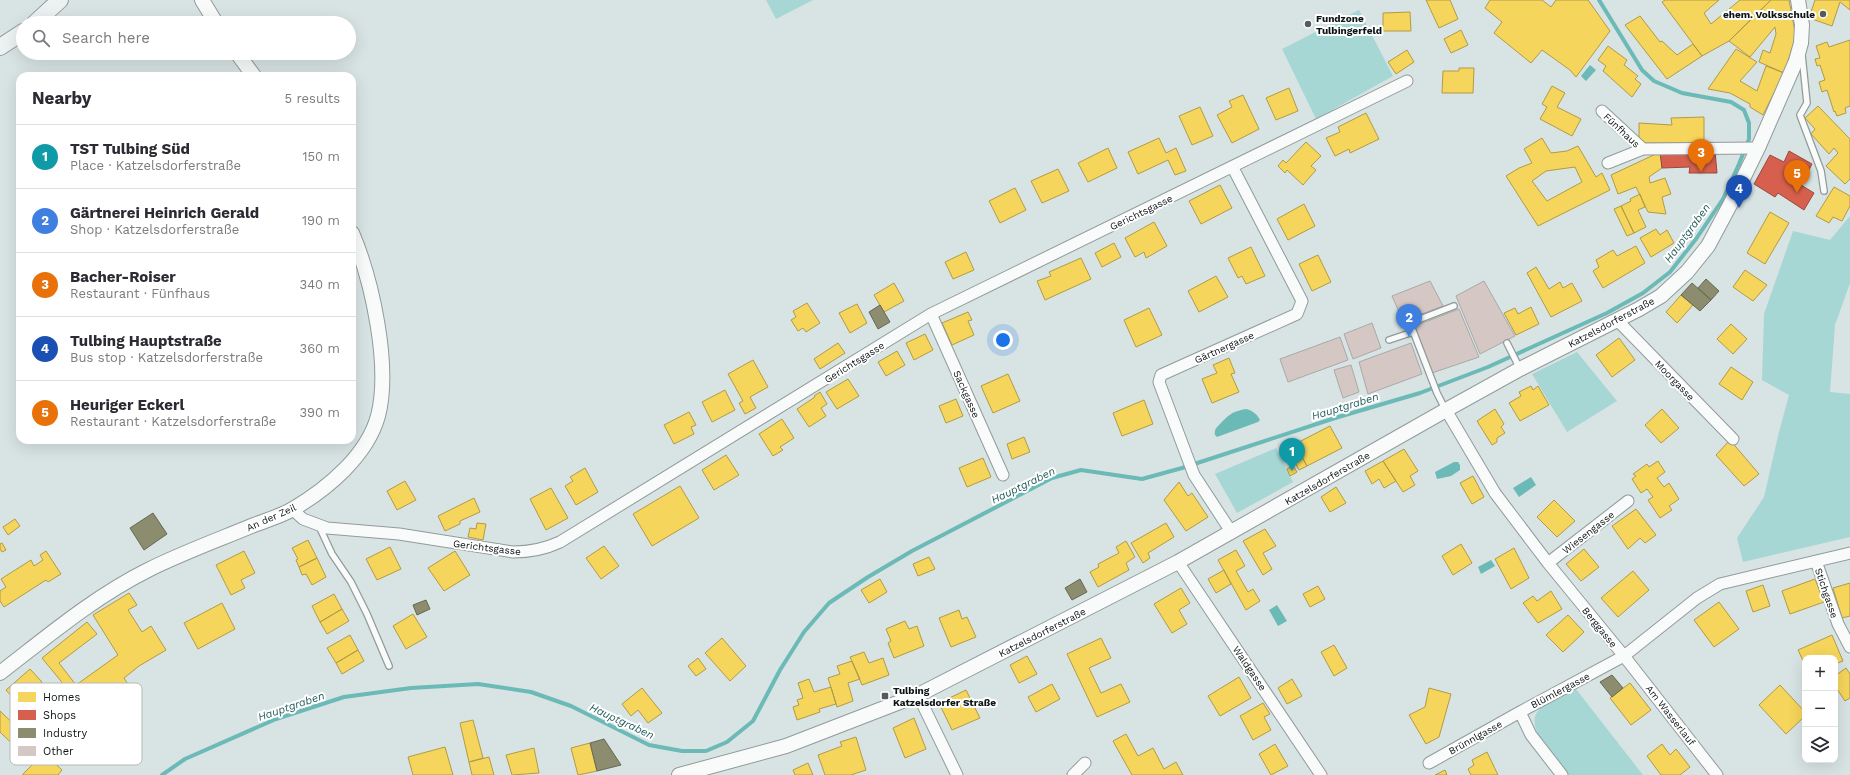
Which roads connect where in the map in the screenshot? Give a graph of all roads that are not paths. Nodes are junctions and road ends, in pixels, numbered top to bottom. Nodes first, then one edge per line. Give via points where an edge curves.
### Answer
1 (60, 0) edge
2 (202, 0) edge
3 (1798, 0) edge
4 (43, 16) edge
5 (212, 16) edge
6 (16, 37) edge
7 (1801, 43) junction
8 (0, 47) edge
9 (242, 60) edge
10 (251, 72) edge
11 (1407, 81) dead end
12 (1602, 111) dead end
13 (1758, 148) junction
14 (1643, 149) junction
15 (1608, 163) dead end
16 (1233, 168) junction
17 (1824, 191) dead end
18 (356, 245) edge
19 (1454, 306) dead end
20 (931, 314) junction
21 (1617, 320) junction
22 (1413, 332) junction
23 (1389, 340) dead end
24 (1507, 343) dead end
25 (1518, 366) junction
26 (1446, 410) junction
27 (1733, 439) dead end
28 (1003, 475) dead end
29 (1628, 501) dead end
30 (292, 509) junction
31 (319, 525) junction
32 (1232, 533) junction
33 (1850, 553) edge
34 (1816, 561) junction
35 (1178, 562) junction
36 (1548, 563) junction
37 (1850, 647) edge
38 (1624, 656) junction
39 (389, 666) dead end
40 (0, 673) edge
41 (918, 694) junction
42 (1520, 712) junction
43 (1085, 763) dead end
44 (1429, 763) dead end
45 (678, 775) edge
46 (957, 775) edge
47 (1073, 775) edge
48 (1321, 775) edge
49 (1562, 775) edge
50 (1717, 775) edge

1 - 4 main road
2 - 5 street
3 - 7 street, Katzelsdorferstraße via 1802,25
6 - 8 main road
7 - 13 street, Katzelsdorferstraße via 1787,84
7 - 17 lane via 1807,103 1800,115 1821,171
9 - 10 street
11 - 16 street, Gerichtsgasse
12 - 14 street, Fünfhaus
13 - 14 street, Fünfhaus
13 - 21 street, Katzelsdorferstraße via 1708,246 1688,272 1661,296
14 - 15 street, Fünfhaus
16 - 20 street, Gerichtsgasse
16 - 32 street, Gärtnergasse via 1302,300 1297,314 1162,375 1159,382 1194,475
18 - 30 street, An der Zeil via 369,284 379,331 381,379 378,416 365,443 351,461 318,492
19 - 22 lane via 1410,324
20 - 28 street, Sackgasse
20 - 31 street, Gerichtsgasse via 546,549 514,552 399,534
21 - 25 street, Katzelsdorferstraße
21 - 27 street, Moorgasse
22 - 23 lane
22 - 26 lane via 1429,375
24 - 25 lane
25 - 26 street, Katzelsdorferstraße
26 - 32 street, Katzelsdorferstraße
26 - 36 street, Berggasse via 1495,494
29 - 36 street, Wiesengasse
30 - 31 street, Gerichtsgasse via 303,519
30 - 40 street, An der Zeil via 187,552 130,579 87,606
31 - 39 lane via 332,554 351,582 367,614
32 - 35 street, Katzelsdorferstraße
33 - 34 street, Berggasse
34 - 37 street, Stichgasse via 1838,624
34 - 38 street, Berggasse via 1720,584 1697,598
35 - 41 street, Katzelsdorferstraße
35 - 48 street, Waldgasse
36 - 38 street, Berggasse
38 - 42 street, Blümlergasse
38 - 50 street, Am Wasserlauf
41 - 45 street, Katzelsdorferstraße via 786,746
41 - 46 street
42 - 44 street, Brünnlgasse
42 - 49 street, Blümlergasse via 1531,735
43 - 47 street

